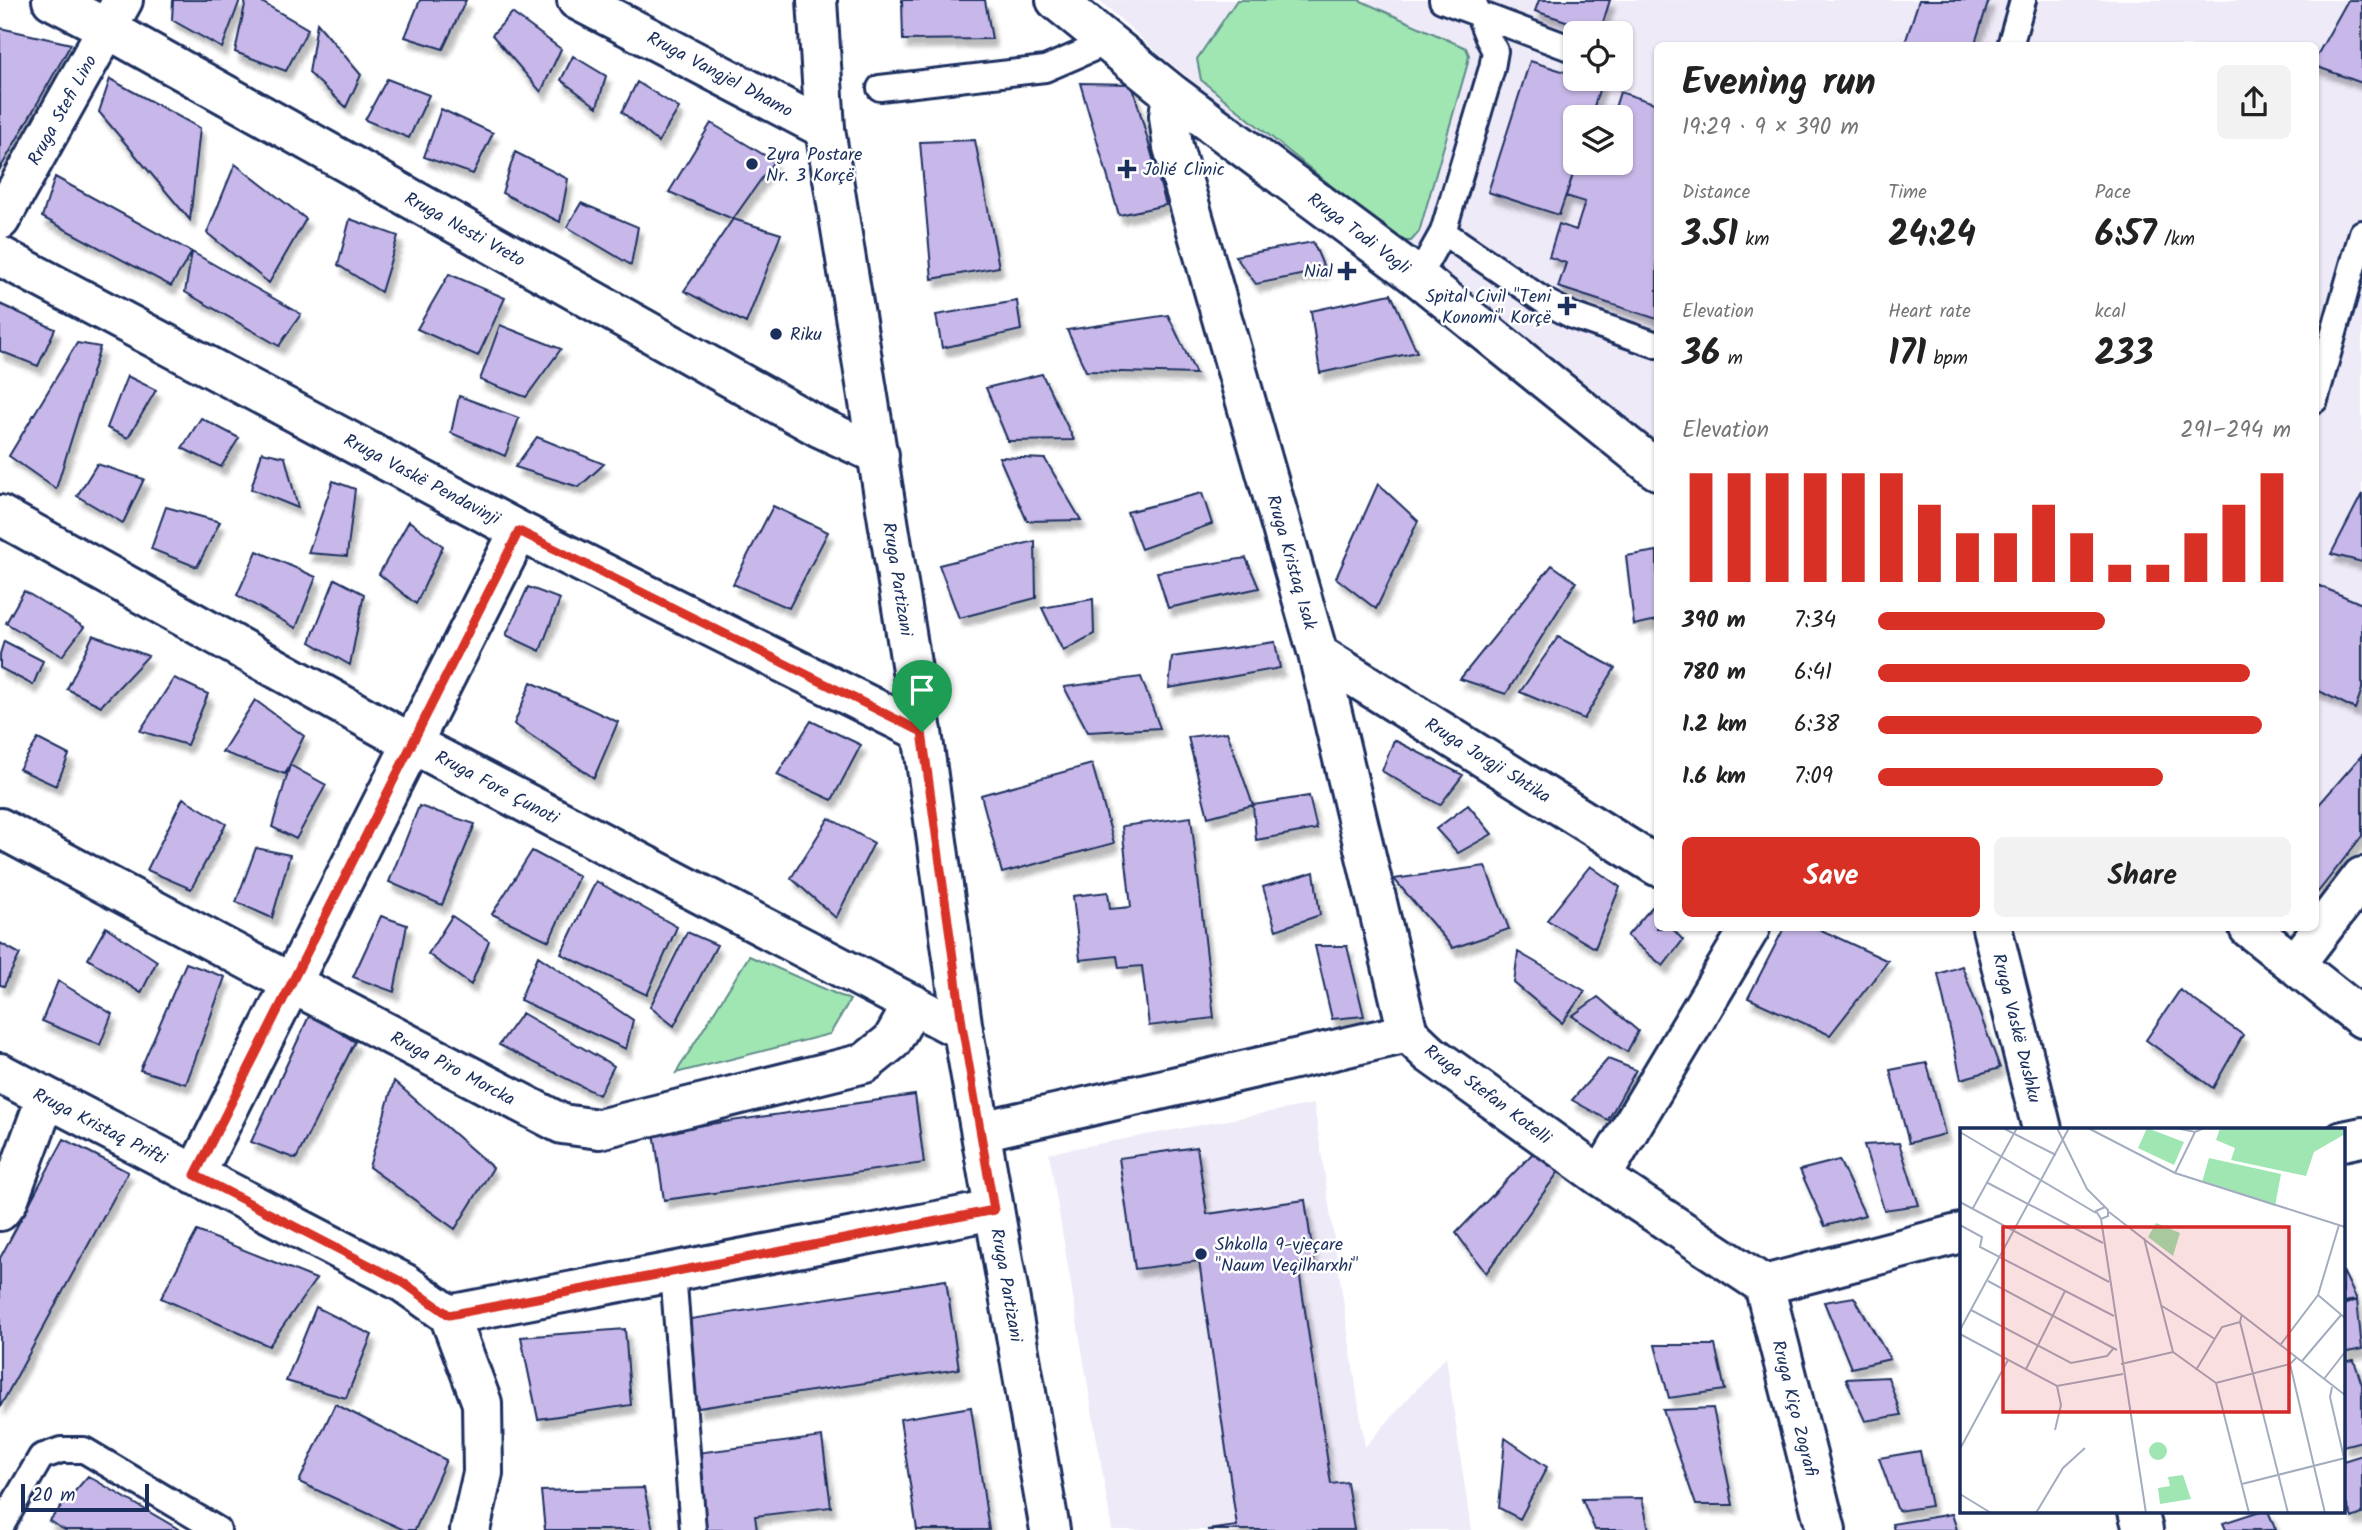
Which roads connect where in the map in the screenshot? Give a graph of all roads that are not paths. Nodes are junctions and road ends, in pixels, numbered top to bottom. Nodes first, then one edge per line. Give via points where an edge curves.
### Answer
1 (52, 0) edge
2 (577, 0) edge
3 (817, 0) edge
4 (1056, 0) edge
5 (1442, 0) edge
6 (2023, 0) edge
7 (1475, 7) edge
8 (116, 15) edge
9 (1108, 42) junction
10 (2011, 42) edge
11 (1563, 45) edge
12 (880, 88) dead end
13 (1172, 94) junction
14 (825, 129) junction
15 (0, 220) edge
16 (1443, 232) junction
17 (2362, 233) edge
18 (0, 256) edge
19 (1418, 277) junction
20 (1654, 344) edge
21 (2319, 386) edge
22 (879, 455) junction
23 (1654, 468) edge
24 (0, 515) edge
25 (519, 531) junction
26 (1318, 654) junction
27 (922, 732) junction
28 (411, 743) junction
29 (0, 828) edge
30 (1654, 864) edge
31 (2362, 877) edge
32 (1747, 931) edge
33 (1993, 931) edge
34 (2253, 931) edge
35 (2295, 963) junction
36 (291, 983) junction
37 (913, 1004) junction
38 (2362, 1018) edge
39 (963, 1031) junction
40 (1408, 1033) junction
41 (0, 1073) edge
42 (46, 1098) junction
43 (2042, 1128) edge
44 (981, 1132) junction
45 (2362, 1137) edge
46 (2344, 1141) edge
47 (195, 1175) junction
48 (1601, 1177) junction
49 (994, 1210) junction
50 (0, 1211) edge
51 (1960, 1233) edge
52 (673, 1272) junction
53 (1764, 1285) junction
54 (449, 1315) junction
55 (2138, 1512) edge
56 (0, 1528) edge
57 (218, 1530) edge
58 (470, 1530) edge
59 (694, 1530) edge
60 (1051, 1530) edge
61 (1826, 1530) edge
62 (2143, 1530) edge

1 - 8 street, Rruga Nesti Vreto
2 - 14 street, Rruga Vangjel Dhamo
3 - 14 street, Rruga Partizani
4 - 9 street, Rruga Todi Vogli
5 - 7 lane
6 - 10 lane
7 - 11 lane
7 - 16 lane via 1495,51
8 - 15 street, Rruga Stefi Lino
8 - 22 street, Rruga Nesti Vreto via 807,420
9 - 12 lane via 1045,69
9 - 13 street, Rruga Todi Vogli
13 - 19 street, Rruga Todi Vogli
13 - 26 street, Rruga Kristaq Isak via 1173,147
14 - 22 street, Rruga Partizani
16 - 19 lane
16 - 20 lane via 1544,301
17 - 21 lane
18 - 25 street, Rruga Vaskë Pendavinji
19 - 23 street, Rruga Todi Vogli
22 - 27 street, Rruga Partizani
24 - 28 street, Rruga Fore Çunoti
25 - 27 street, Rruga Vaskë Pendavinji
25 - 28 street
26 - 30 street, Rruga Jorgji Shtika
26 - 40 street, Rruga Kristaq Isak
27 - 39 street, Rruga Partizani
28 - 36 street
28 - 37 street, Rruga Fore Çunoti
29 - 36 street, Rruga Piro Morcka
31 - 35 street
32 - 48 street
33 - 43 street, Rruga Vaskë Dushku
34 - 35 street
35 - 38 street
36 - 37 street, Rruga Piro Morcka via 562,1124 599,1129 865,1063 892,1041
36 - 47 street
37 - 39 street, Rruga Fore Çunoti
39 - 44 street, Rruga Partizani
40 - 44 street, Rruga Stefan Kotelli
40 - 48 street, Rruga Stefan Kotelli via 1430,1054
41 - 42 street, Rruga Kristaq Prifti
42 - 47 street, Rruga Kristaq Prifti
42 - 50 street via 8,1201
44 - 49 street, Rruga Partizani
45 - 46 street
47 - 54 street, Rruga Kristaq Prifti via 404,1283
48 - 53 street, Rruga Stefan Kotelli
49 - 52 street
49 - 60 street, Rruga Partizani
51 - 53 street
52 - 54 street
52 - 59 lane
53 - 61 street, Rruga Kiço Zografi
54 - 58 street via 482,1402 483,1473
55 - 62 street
56 - 57 lane via 41,1457 61,1450 84,1450

